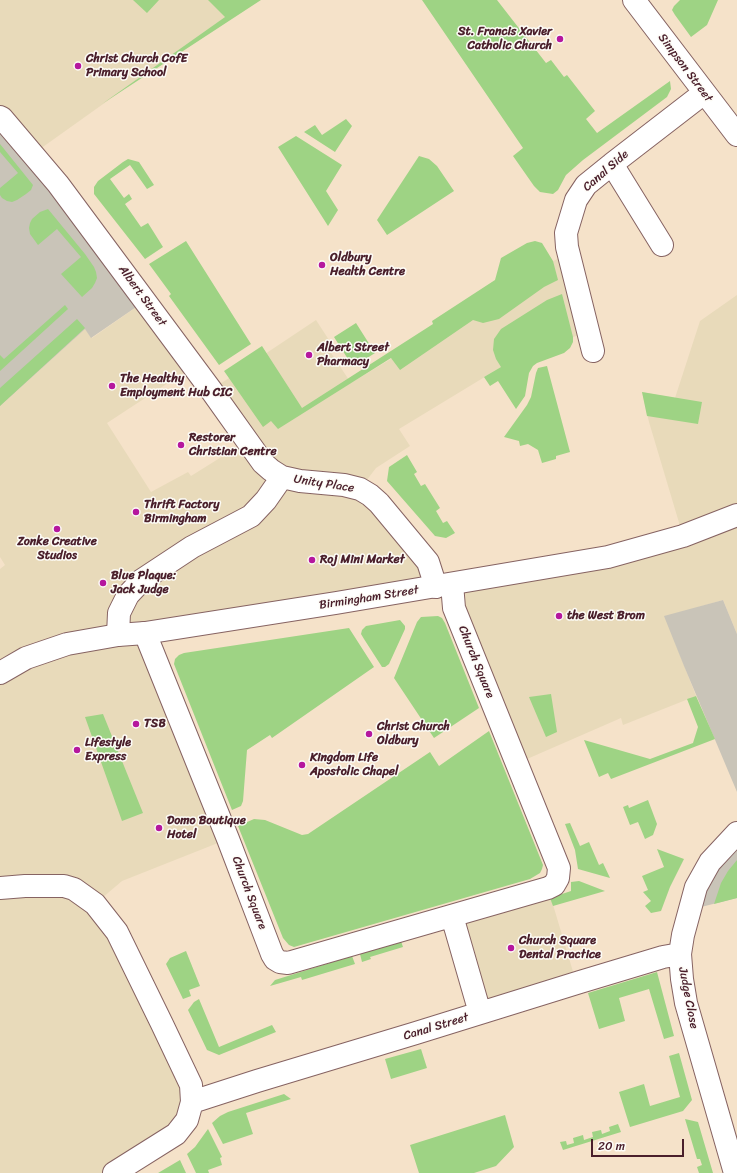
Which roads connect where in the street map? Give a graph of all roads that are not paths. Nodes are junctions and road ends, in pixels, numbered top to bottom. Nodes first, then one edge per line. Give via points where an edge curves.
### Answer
1 (637, 1) edge
2 (704, 93) junction
3 (0, 117) edge
4 (737, 135) edge
5 (612, 164) junction
6 (662, 245) dead end
7 (593, 351) dead end
8 (282, 476) junction
9 (737, 515) edge
10 (444, 586) junction
11 (145, 633) junction
12 (118, 635) junction
13 (0, 673) edge
14 (737, 833) edge
15 (0, 888) edge
16 (452, 916) junction
17 (680, 954) junction
18 (480, 1013) junction
19 (192, 1102) junction
20 (114, 1173) edge
21 (735, 1173) edge

1 - 2 street, Simpson Street
2 - 4 street, Simpson Street
2 - 5 street, Canal Side
3 - 8 street, Albert Street via 58,184 263,463
5 - 6 street
5 - 7 street, Canal Side via 586,186 576,200 566,233 567,247
8 - 10 street, Unity Place via 300,482 360,489 370,495 428,562
8 - 12 street, Unity Place via 266,500 251,516 192,547 142,580 128,595 119,613
9 - 10 street, Birmingham Street via 683,536 608,557
10 - 11 street, Birmingham Street
10 - 16 street, Church Square via 559,868 558,878 554,885 548,888
11 - 12 street, Birmingham Street
11 - 16 street, Church Square via 275,959 288,963
12 - 13 street, Birmingham Street via 67,644 26,658
14 - 17 street, Judge Close via 710,862 696,887
15 - 19 street via 64,886 74,889 95,904 117,932 191,1085
16 - 18 street
17 - 18 street, Canal Street
17 - 21 street, Judge Close via 686,1003
18 - 19 street, Canal Street
19 - 20 street via 187,1120 176,1134

